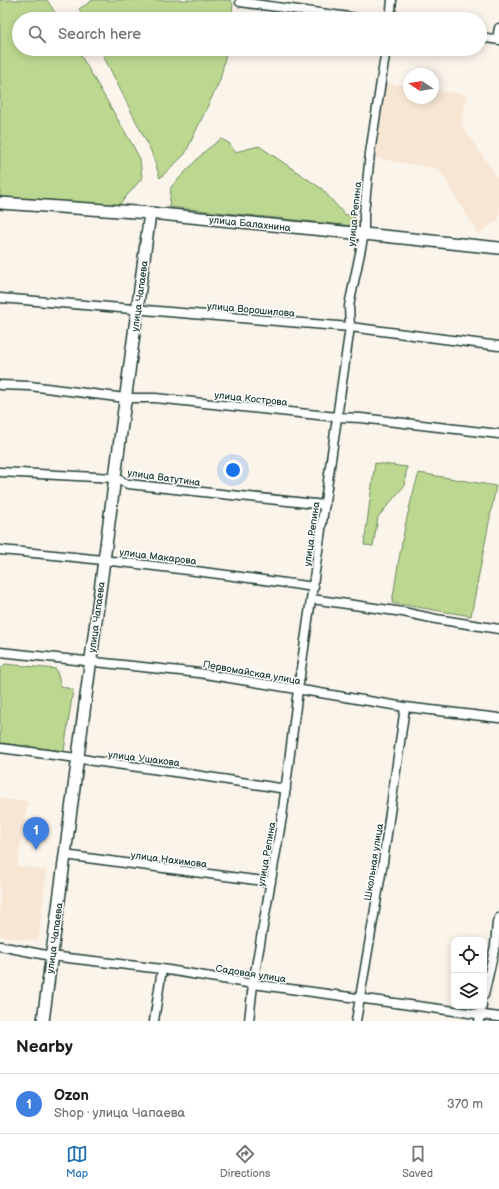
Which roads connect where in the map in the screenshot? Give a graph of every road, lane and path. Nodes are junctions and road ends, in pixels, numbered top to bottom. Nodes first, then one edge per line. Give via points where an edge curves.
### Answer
1 (392, 0) edge
2 (240, 2) dead end
3 (313, 12) edge
4 (391, 12) edge
5 (499, 28) edge
6 (487, 38) edge
7 (498, 39) edge
8 (385, 56) edge
9 (0, 203) edge
10 (150, 213) junction
11 (364, 234) junction
12 (499, 248) edge
13 (0, 298) edge
14 (137, 310) junction
15 (350, 327) junction
16 (499, 346) edge
17 (0, 385) edge
18 (125, 398) junction
19 (337, 417) junction
20 (499, 434) edge
21 (0, 472) edge
22 (115, 478) junction
23 (325, 505) junction
24 (0, 550) edge
25 (104, 559) junction
26 (314, 587) junction
27 (312, 599) junction
28 (499, 629) edge
29 (0, 652) edge
30 (90, 662) junction
31 (298, 690) junction
32 (406, 706) junction
33 (499, 718) edge
34 (0, 748) edge
35 (77, 758) junction
36 (286, 789) junction
37 (64, 855) junction
38 (271, 882) junction
39 (499, 918) edge
40 (0, 946) edge
41 (51, 956) junction
42 (162, 968) junction
43 (487, 982) edge
44 (253, 984) junction
45 (360, 999) junction
46 (499, 1017) edge
47 (479, 1018) edge
48 (43, 1021) edge
49 (154, 1021) edge
50 (249, 1021) edge
51 (356, 1021) edge

1 - 4 street
2 - 3 street
5 - 7 street
6 - 7 street
8 - 11 street, улица Репина via 370,153
9 - 10 street, улица Балахнина
10 - 11 street, улица Балахнина
10 - 14 street, улица Чапаева
11 - 12 street, улица Балахнина
11 - 15 street, улица Репина via 349,306
13 - 14 street, улица Ворошилова
14 - 15 street, улица Ворошилова
14 - 18 street, улица Чапаева
15 - 16 street, улица Ворошилова
15 - 19 street, улица Репина
17 - 18 street, улица Кострова via 30,386
18 - 19 street, улица Кострова via 155,398
18 - 22 street, улица Чапаева
19 - 20 street, улица Кострова
19 - 23 street, улица Репина
21 - 22 street, улица Ватутина
22 - 23 street, улица Ватутина via 128,484
22 - 25 street, улица Чапаева
23 - 26 street, улица Репина
24 - 25 street, улица Макарова
25 - 26 street, улица Макарова
25 - 30 street, улица Чапаева
26 - 27 street, улица Репина
27 - 28 street
27 - 31 street, улица Репина
29 - 30 street, Первомайская улица
30 - 31 street, Первомайская улица via 199,673
30 - 35 street, улица Чапаева
31 - 32 street, Первомайская улица
31 - 36 street, улица Репина
32 - 33 street, Первомайская улица
32 - 45 street, Школьная улица
34 - 35 street, улица Ушакова
35 - 36 street, улица Ушакова
35 - 37 street, улица Чапаева
36 - 38 street, улица Репина
37 - 38 street, улица Нахимова
37 - 41 street, улица Чапаева
38 - 44 street, улица Репина
39 - 43 street
40 - 41 street, Садовая улица
41 - 42 street, Садовая улица
41 - 48 street, улица Чапаева
42 - 44 street, Садовая улица
42 - 49 street
44 - 45 street, Садовая улица
44 - 50 street, улица Репина
45 - 47 street, Садовая улица
45 - 51 street, Школьная улица
46 - 47 street, Садовая улица

